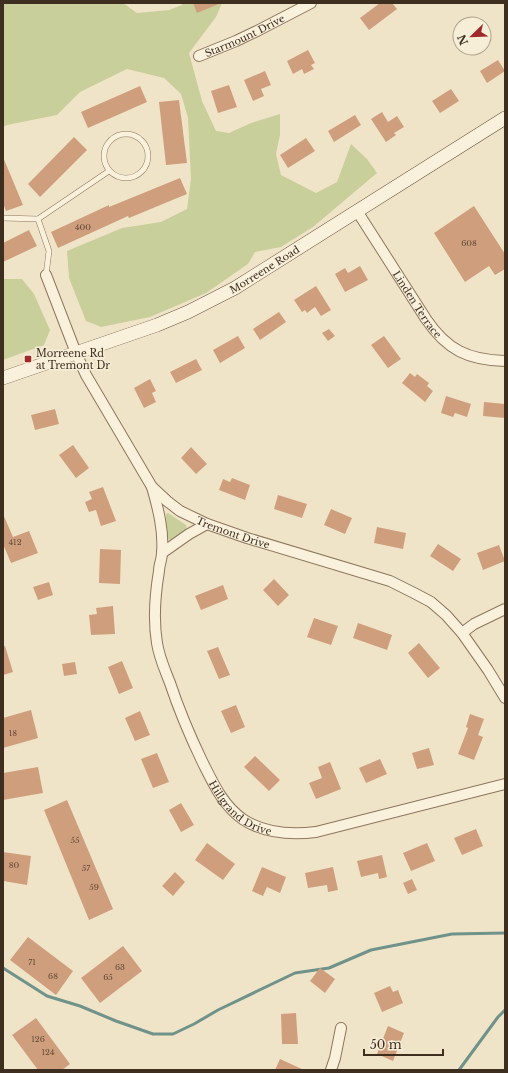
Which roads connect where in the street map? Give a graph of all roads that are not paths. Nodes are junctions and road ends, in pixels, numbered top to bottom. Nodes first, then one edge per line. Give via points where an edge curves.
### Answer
1 (311, 3) edge
2 (199, 56) dead end
3 (505, 118) edge
4 (109, 171) junction
5 (357, 211) junction
6 (3, 218) edge
7 (38, 219) junction
8 (46, 276) joint
9 (76, 353) junction
10 (505, 361) edge
11 (3, 378) edge
12 (152, 487) junction
13 (207, 524) junction
14 (162, 553) junction
15 (505, 609) edge
16 (462, 633) junction
17 (505, 698) edge
18 (505, 784) edge
19 (341, 1028) dead end
20 (331, 1070) edge

1 - 2 street, Starmount Drive
3 - 5 street, Morreene Road
4 - 4 lane via 119,178 139,175 146,166 148,152 140,138 129,133 118,134 107,142 103,157
4 - 7 lane
5 - 9 street, Morreene Road via 222,296 157,325
5 - 10 street, Linden Terrace via 434,331 462,353 482,359
6 - 7 lane
7 - 8 lane via 49,251
8 - 9 street, Tremont Drive
9 - 11 street, Morreene Road
9 - 12 street, Tremont Drive via 86,375
12 - 13 street, Tremont Drive via 180,511
12 - 14 street, Hillgrand Drive via 162,534
13 - 14 street
13 - 16 street, Tremont Drive via 390,581 431,602
14 - 18 street, Hillgrand Drive via 155,609 157,644 163,664 191,739 215,787 224,801 244,820 273,832 303,834
15 - 16 street via 474,624
16 - 17 street, Tremont Drive
19 - 20 street

